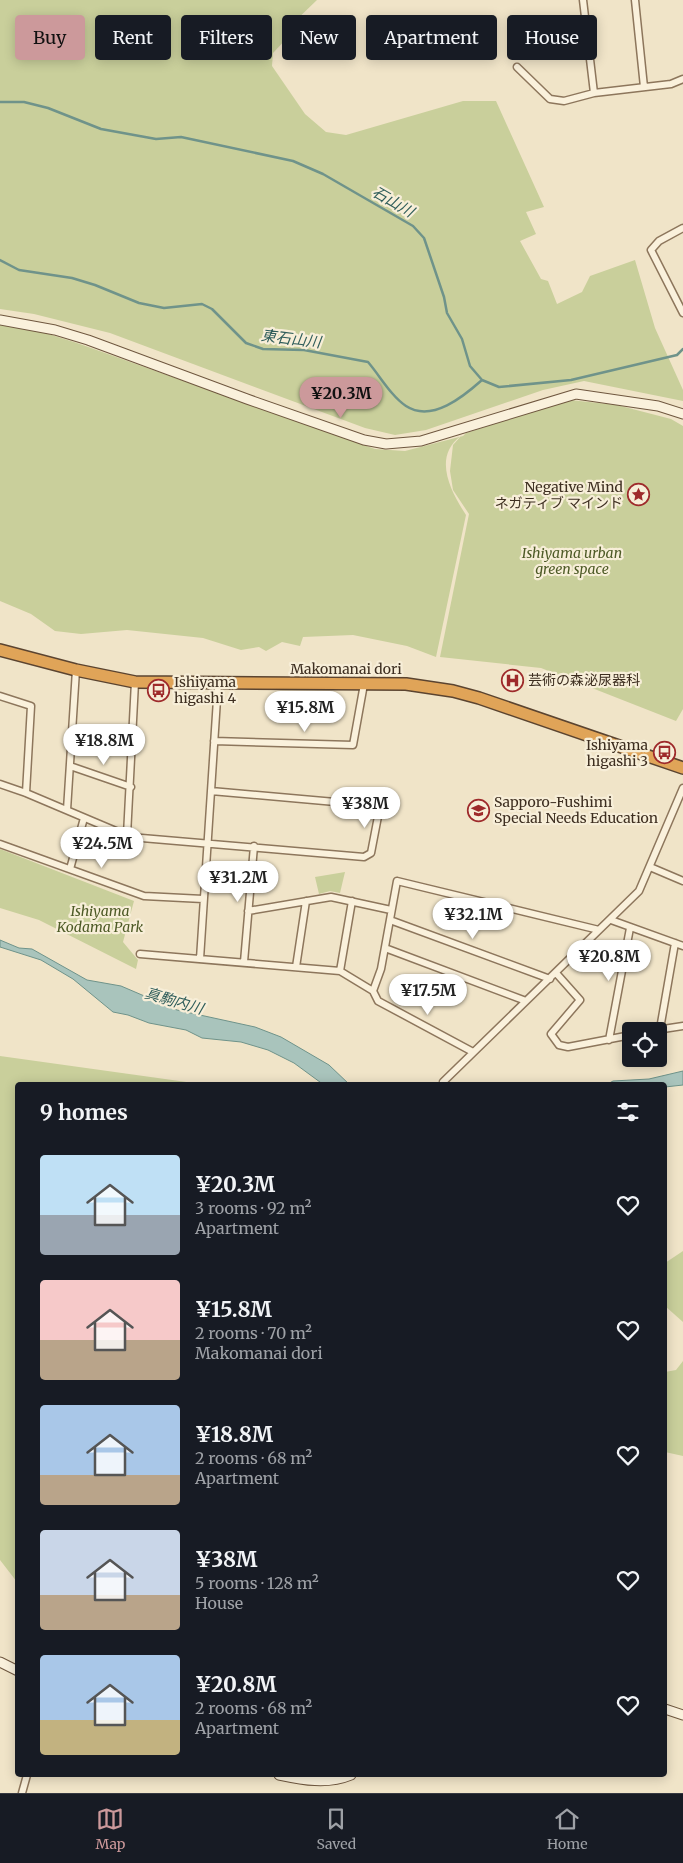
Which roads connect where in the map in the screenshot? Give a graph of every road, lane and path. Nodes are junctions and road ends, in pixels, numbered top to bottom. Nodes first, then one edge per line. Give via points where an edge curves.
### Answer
1 (582, 0) edge
2 (635, 0) edge
3 (517, 67) dead end
4 (683, 79) edge
5 (644, 87) junction
6 (594, 93) junction
7 (683, 228) edge
8 (683, 313) edge
9 (0, 320) edge
10 (683, 414) edge
11 (0, 650) edge
12 (76, 670) junction
13 (135, 682) junction
14 (218, 684) junction
15 (364, 684) junction
16 (0, 696) edge
17 (214, 741) junction
18 (70, 766) junction
19 (683, 768) edge
20 (0, 784) edge
21 (131, 786) junction
22 (683, 788) edge
23 (211, 791) junction
24 (26, 793) junction
25 (67, 810) junction
26 (84, 818) junction
27 (128, 835) junction
28 (207, 842) junction
29 (0, 844) edge
30 (254, 846) junction
31 (650, 867) junction
32 (70, 869) junction
33 (683, 881) edge
34 (202, 899) junction
35 (306, 901) junction
36 (352, 901) junction
37 (391, 910) junction
38 (248, 912) junction
39 (390, 920) junction
40 (611, 920) junction
41 (630, 928) junction
42 (600, 930) junction
43 (676, 944) junction
44 (683, 946) edge
45 (385, 948) junction
46 (140, 954) dead end
47 (200, 959) junction
48 (244, 962) junction
49 (296, 967) junction
50 (340, 972) junction
51 (556, 973) junction
52 (550, 979) junction
53 (373, 991) junction
54 (526, 1001) junction
55 (661, 1022) edge
56 (683, 1026) edge
57 (667, 1028) edge
58 (622, 1037) edge
59 (609, 1040) junction
60 (473, 1052) junction
61 (443, 1082) dead end
62 (0, 1662) edge
63 (15, 1670) edge
64 (667, 1710) edge
65 (683, 1715) edge
66 (26, 1777) edge
67 (289, 1777) edge
68 (346, 1777) edge
69 (22, 1793) edge

1 - 6 street
2 - 5 street
3 - 6 street via 550,99 564,101
4 - 5 street
5 - 6 street
7 - 8 street via 659,241 651,250
9 - 10 street via 88,340 364,440 386,444 421,441 576,394 658,406
11 - 12 highway, Makomanai dori
12 - 13 highway, Makomanai dori
12 - 18 street
13 - 14 highway, Makomanai dori
13 - 21 street
14 - 15 highway, Makomanai dori
14 - 17 street
15 - 17 street via 353,745
15 - 19 highway, Makomanai dori via 406,684 453,691
16 - 24 street via 31,706
17 - 23 street
18 - 21 street
18 - 25 street
20 - 24 street
21 - 27 street
22 - 31 street
23 - 28 street
23 - 30 street via 380,806 371,853 364,857
24 - 25 street
25 - 26 street
26 - 27 street
26 - 32 street
27 - 28 street
28 - 30 street
28 - 34 street
29 - 32 street
30 - 38 street
31 - 33 street
31 - 40 street via 639,891
32 - 34 street via 144,896
34 - 47 street
35 - 36 street via 331,897
35 - 38 street
35 - 49 street
36 - 37 street
36 - 50 street
37 - 39 street
37 - 42 street via 397,881
38 - 48 street
39 - 45 street
39 - 52 street
40 - 41 street
40 - 42 street
41 - 43 street
41 - 59 street
42 - 51 street
43 - 44 street
43 - 55 street
45 - 53 street
45 - 54 street
46 - 47 street
47 - 48 street
48 - 49 street
49 - 50 street
50 - 53 street
51 - 52 street
51 - 59 street via 580,1000 553,1030 554,1040 562,1047 568,1047
52 - 54 street
53 - 60 street via 378,1001
54 - 60 street
56 - 57 street
58 - 59 street
60 - 61 street
62 - 63 street
64 - 65 street
66 - 69 street
67 - 68 street via 311,1781

